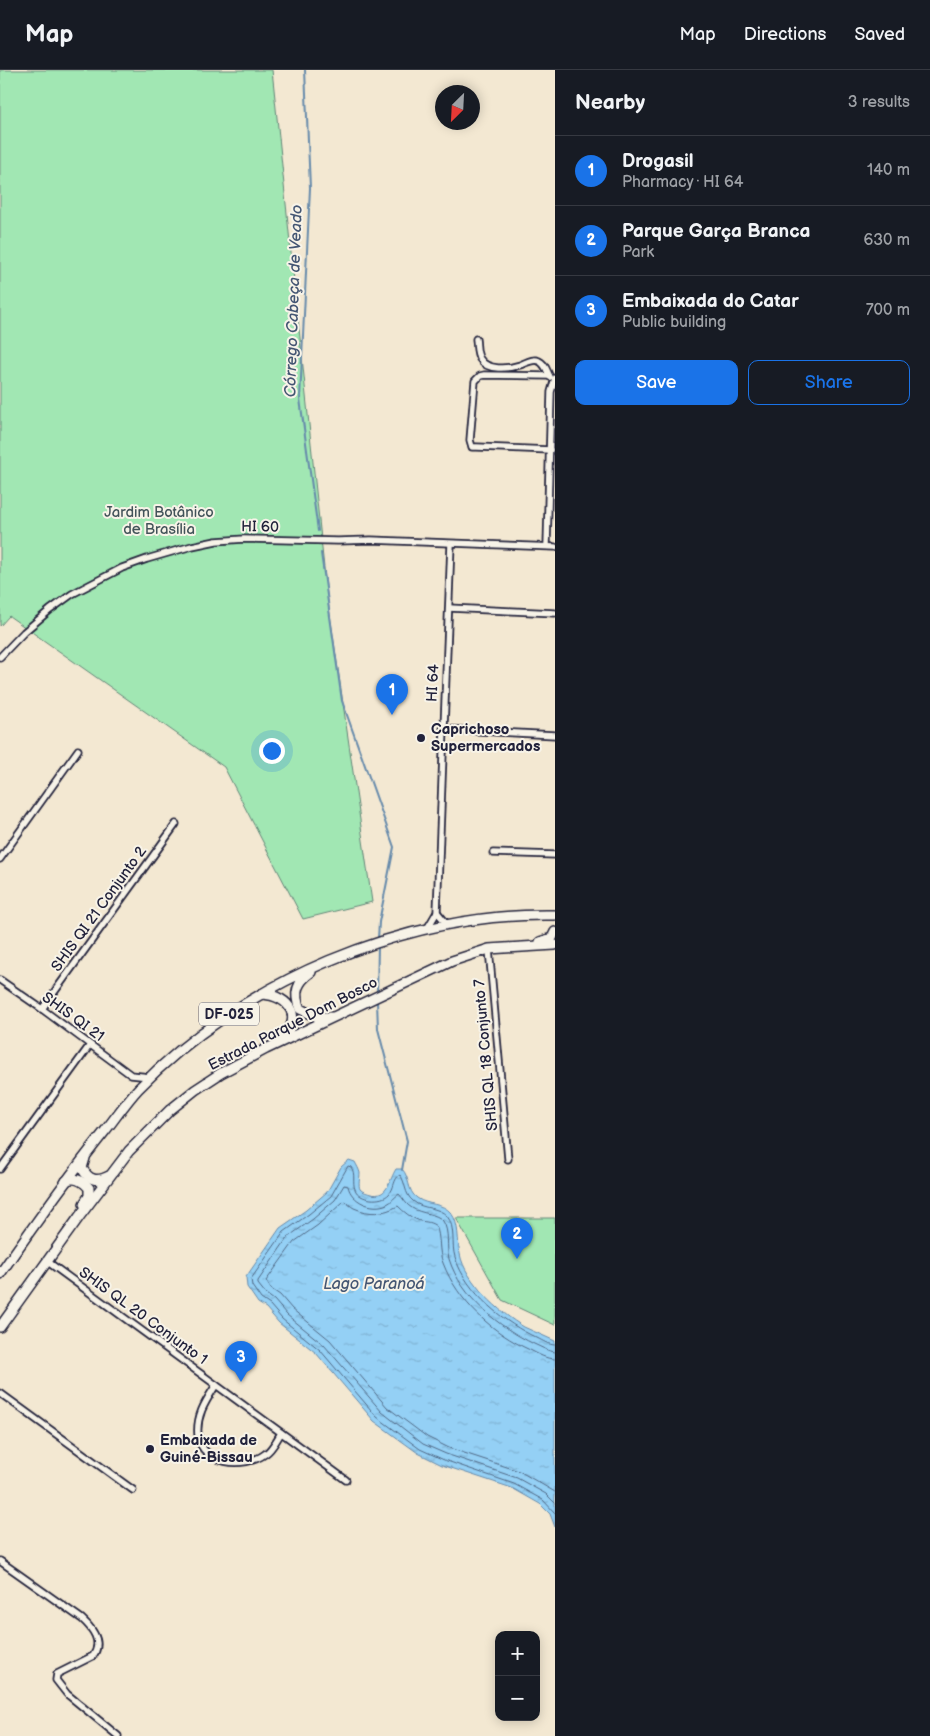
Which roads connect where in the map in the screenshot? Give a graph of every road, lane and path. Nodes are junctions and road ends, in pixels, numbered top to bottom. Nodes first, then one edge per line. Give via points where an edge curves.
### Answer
1 (476, 339) dead end
2 (552, 379) edge
3 (553, 420) edge
4 (550, 450) junction
5 (552, 466) edge
6 (451, 544) junction
7 (547, 546) junction
8 (555, 547) edge
9 (450, 608) junction
10 (555, 613) edge
11 (0, 658) edge
12 (443, 729) junction
13 (555, 735) edge
14 (78, 750) dead end
15 (176, 824) dead end
16 (493, 853) dead end
17 (555, 855) edge
18 (0, 859) edge
19 (437, 912) junction
20 (551, 915) edge
21 (555, 922) edge
22 (447, 924) junction
23 (427, 929) junction
24 (555, 932) edge
25 (555, 945) edge
26 (525, 946) junction
27 (489, 949) junction
28 (323, 962) junction
29 (0, 980) edge
30 (260, 994) junction
31 (42, 1009) junction
32 (338, 1016) junction
33 (90, 1044) junction
34 (266, 1049) junction
35 (150, 1077) junction
36 (134, 1083) junction
37 (86, 1155) junction
38 (508, 1159) dead end
39 (0, 1169) edge
40 (110, 1176) junction
41 (66, 1181) junction
42 (78, 1218) junction
43 (48, 1262) junction
44 (0, 1274) edge
45 (0, 1327) edge
46 (216, 1385) junction
47 (0, 1393) edge
48 (281, 1433) junction
49 (346, 1480) dead end
50 (133, 1490) dead end
51 (0, 1561) edge
52 (118, 1736) edge

1 - 2 street via 478,354 484,364 512,368 535,360 545,366
2 - 3 street
2 - 4 street via 484,375 476,378 470,440 472,447
3 - 4 street
4 - 5 street
5 - 7 street
6 - 7 street, HI 60
6 - 9 street, HI 64
6 - 11 street, HI 60 via 244,539 192,546 122,568 72,594 24,632
7 - 8 street, HI 60
9 - 10 street
9 - 12 street, HI 64
12 - 13 street
12 - 19 street, HI 64
14 - 18 street
15 - 31 street, SHIS QI 21 Conjunto 2
16 - 17 street
19 - 22 street
19 - 23 street, HI 64
20 - 21 main road
20 - 22 main road, Estrada Parque Dom Bosco / DF-025
22 - 23 main road, Estrada Parque Dom Bosco / DF-025
23 - 28 main road, Estrada Parque Dom Bosco / DF-025
24 - 26 main road via 549,940
25 - 26 main road, Estrada Parque Dom Bosco
26 - 27 main road, Estrada Parque Dom Bosco
27 - 32 main road, Estrada Parque Dom Bosco via 452,961
27 - 38 street, SHIS QL 18 Conjunto 7
28 - 30 main road, Estrada Parque Dom Bosco / DF-025
28 - 32 main road via 297,986 296,1001 306,1014
29 - 31 street, SHIS QI 21
30 - 34 main road via 272,994 285,1001 292,1015 286,1035
30 - 35 main road, Estrada Parque Dom Bosco / DF-025 via 210,1027
31 - 33 street, SHIS QI 21
32 - 34 main road, Estrada Parque Dom Bosco
33 - 36 street, SHIS QI 21
33 - 39 street
34 - 40 main road, Estrada Parque Dom Bosco via 221,1073 181,1100
35 - 36 main road, Estrada Parque Dom Bosco / DF-025
35 - 36 street
36 - 37 main road, Estrada Parque Dom Bosco / DF-025
37 - 40 main road via 82,1168 88,1176 99,1181
37 - 41 main road, Estrada Parque Dom Bosco / DF-025
40 - 42 main road, Estrada Parque Dom Bosco
41 - 42 main road via 76,1179 89,1188 89,1196
41 - 44 main road, Estrada Parque Dom Bosco / DF-025
42 - 43 main road, Estrada Parque Dom Bosco
43 - 45 main road, Estrada Parque Dom Bosco
43 - 46 street, SHIS QL 20 Conjunto 1
46 - 48 street, SHIS QL 20 Conjunto 1
46 - 48 street via 201,1407 198,1425 199,1441 210,1453 231,1463 248,1461 268,1452
47 - 50 street
48 - 49 street, SHIS QL 20 Conjunto 1
51 - 52 street via 92,1628 98,1645 96,1653 55,1678 67,1694

